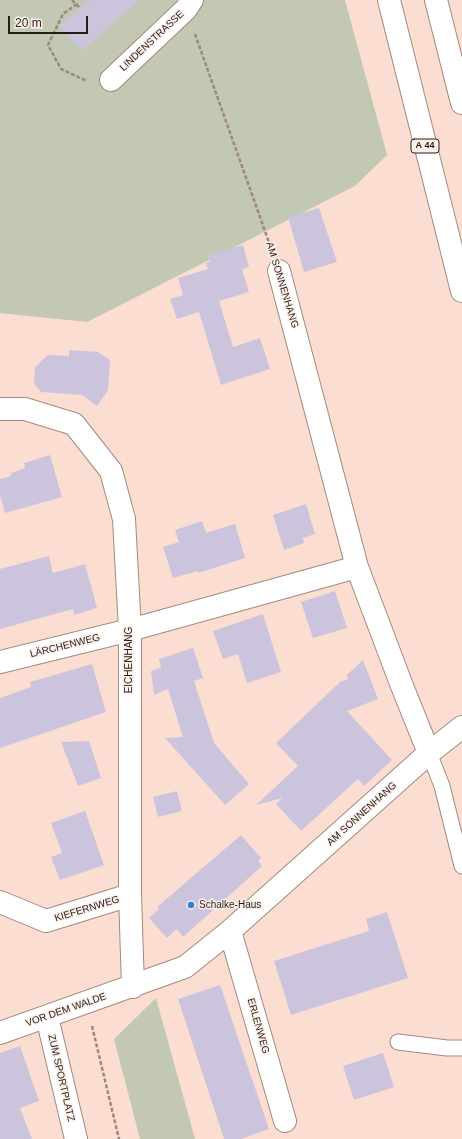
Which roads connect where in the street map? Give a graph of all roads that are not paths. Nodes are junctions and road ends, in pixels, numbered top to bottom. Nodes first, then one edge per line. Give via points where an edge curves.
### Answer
1 (389, 0) edge
2 (436, 0) edge
3 (189, 5) edge
4 (111, 80) road end
5 (462, 103) edge
6 (279, 271) road end
7 (462, 291) edge
8 (0, 409) edge
9 (358, 568) junction
10 (130, 630) junction
11 (0, 662) edge
12 (462, 727) edge
13 (429, 753) junction
14 (462, 866) edge
15 (130, 895) junction
16 (0, 902) edge
17 (230, 931) junction
18 (133, 987) junction
19 (47, 1016) junction
20 (0, 1033) edge
21 (398, 1042) dead end
22 (462, 1048) edge
23 (285, 1121) dead end
24 (76, 1139) edge

1 - 7 main road, A 44
2 - 5 main road
3 - 4 main road, LINDENSTRASSE
6 - 9 main road, AM SONNENHANG
8 - 10 main road, EICHENHANG via 25,409 74,424 111,471 124,519
9 - 10 main road
9 - 13 main road, AM SONNENHANG
10 - 11 main road, LÄRCHENWEG
10 - 15 main road, EICHENHANG
12 - 13 main road
13 - 14 lane via 442,786
13 - 17 main road, AM SONNENHANG
15 - 16 main road, KIEFERNWEG via 46,921
15 - 18 main road, EICHENHANG
17 - 18 main road, AM SONNENHANG via 185,967
17 - 23 main road, ERLENWEG
18 - 19 main road, VOR DEM WALDE
19 - 20 main road, VOR DEM WALDE
19 - 24 main road, ZUM SPORTPLATZ
21 - 22 lane

